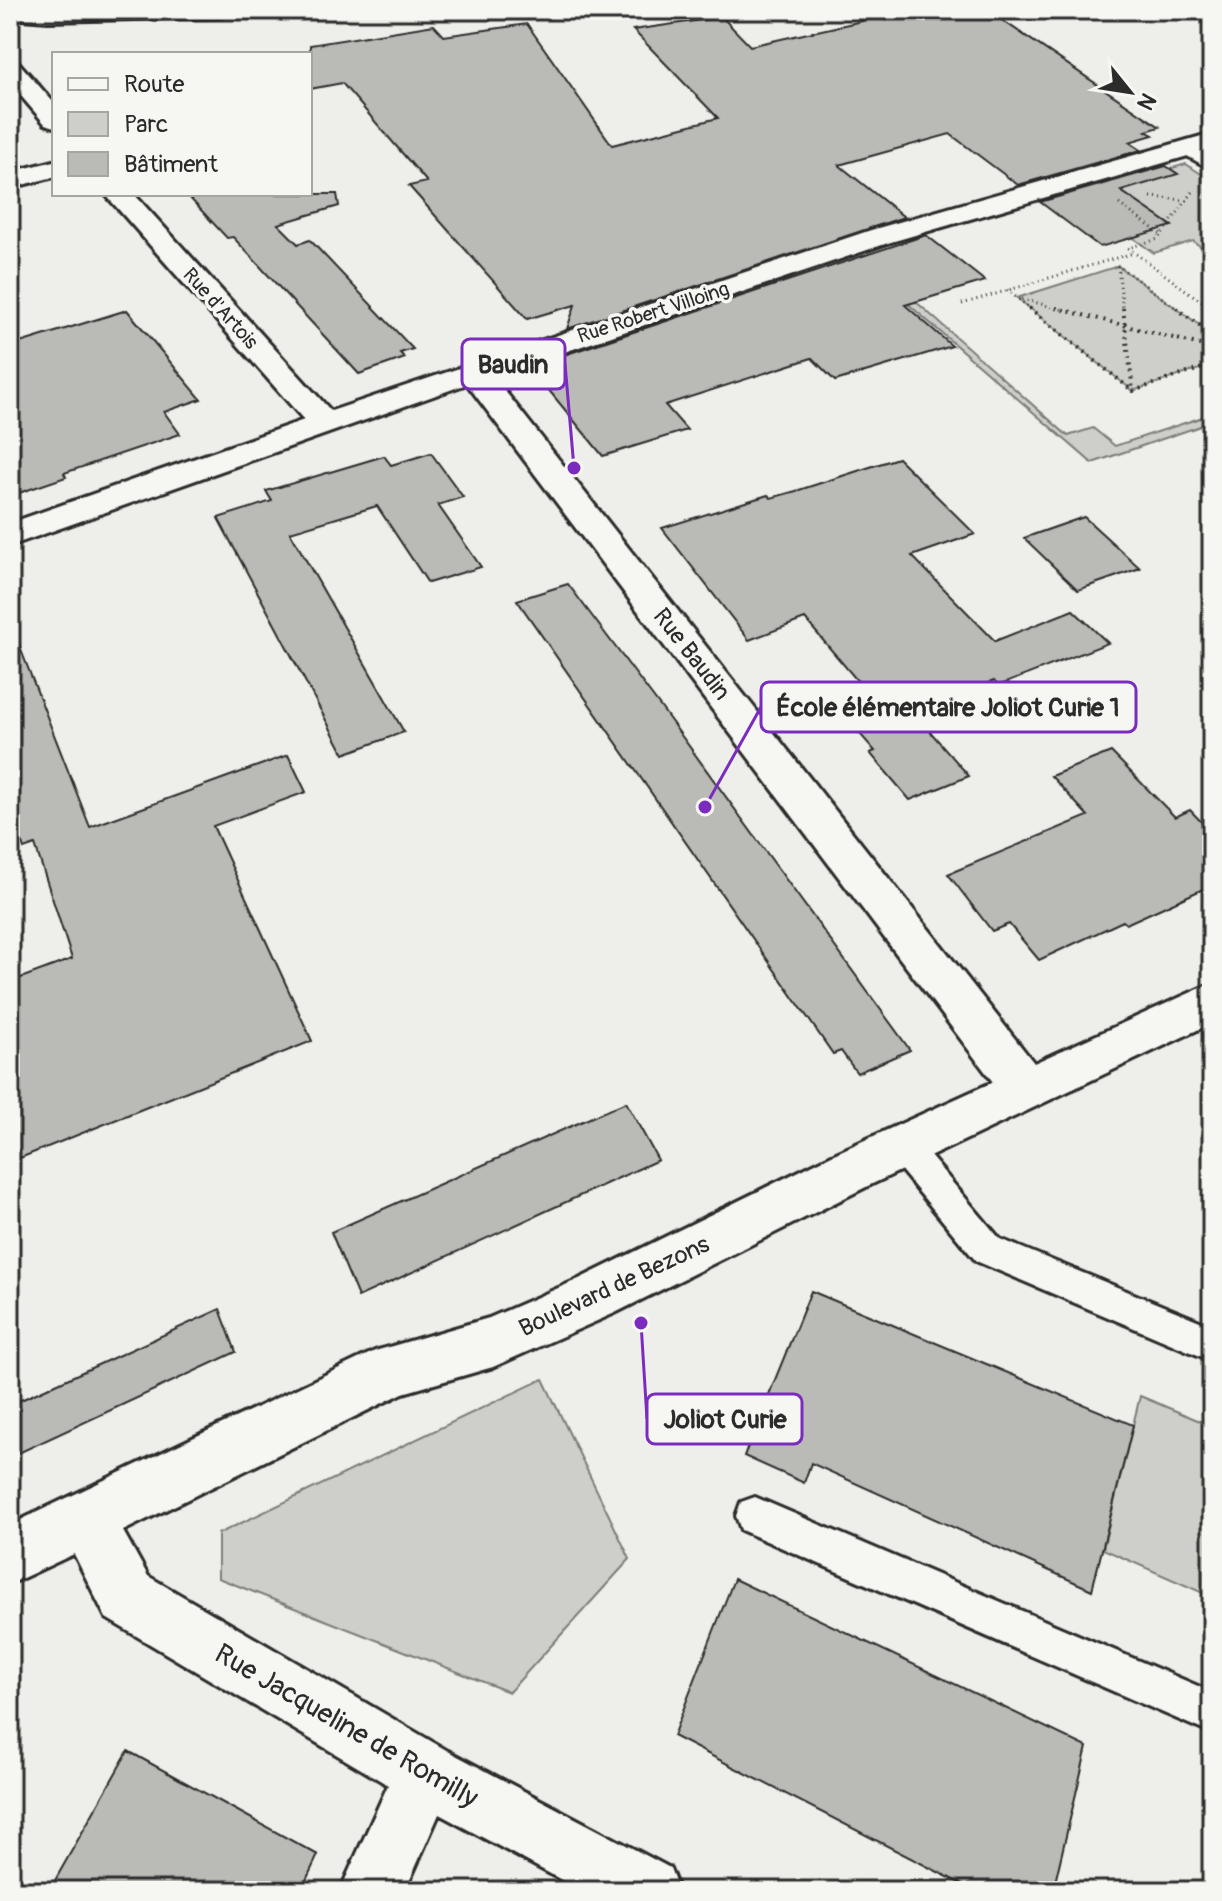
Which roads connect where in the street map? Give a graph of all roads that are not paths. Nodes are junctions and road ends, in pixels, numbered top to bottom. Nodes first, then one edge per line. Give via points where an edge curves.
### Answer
1 (220, 10) edge
2 (1205, 10) edge
3 (10, 11) edge
4 (1212, 14) edge
5 (10, 68) edge
6 (52, 117) edge
7 (1199, 145) edge
8 (1212, 165) edge
9 (52, 170) edge
10 (10, 180) edge
11 (121, 196) edge
12 (473, 371) junction
13 (324, 423) junction
14 (10, 535) edge
15 (1212, 1002) edge
16 (1027, 1090) junction
17 (902, 1147) junction
18 (1212, 1344) edge
19 (755, 1516) dead end
20 (85, 1518) junction
21 (10, 1555) edge
22 (1212, 1713) edge
23 (426, 1773) junction
24 (372, 1891) edge
25 (647, 1891) edge

1 - 3 street
2 - 4 street
5 - 6 street
7 - 8 lane
7 - 12 street, Rue Robert Villoing via 881,236
9 - 10 street
11 - 13 street, Rue d'Artois
12 - 13 street, Rue Robert Villoing
12 - 16 street, Rue Baudin
13 - 14 street, Rue Robert Villoing
15 - 16 street, Boulevard de Bezons
16 - 17 street, Boulevard de Bezons
17 - 18 lane via 988,1250
17 - 20 street, Boulevard de Bezons via 597,1296 493,1342 394,1369
19 - 22 lane
20 - 21 street, Boulevard de Bezons
20 - 23 street, Rue Jacqueline de Romilly via 127,1597
23 - 24 street
23 - 25 street, Rue Jacqueline de Romilly

